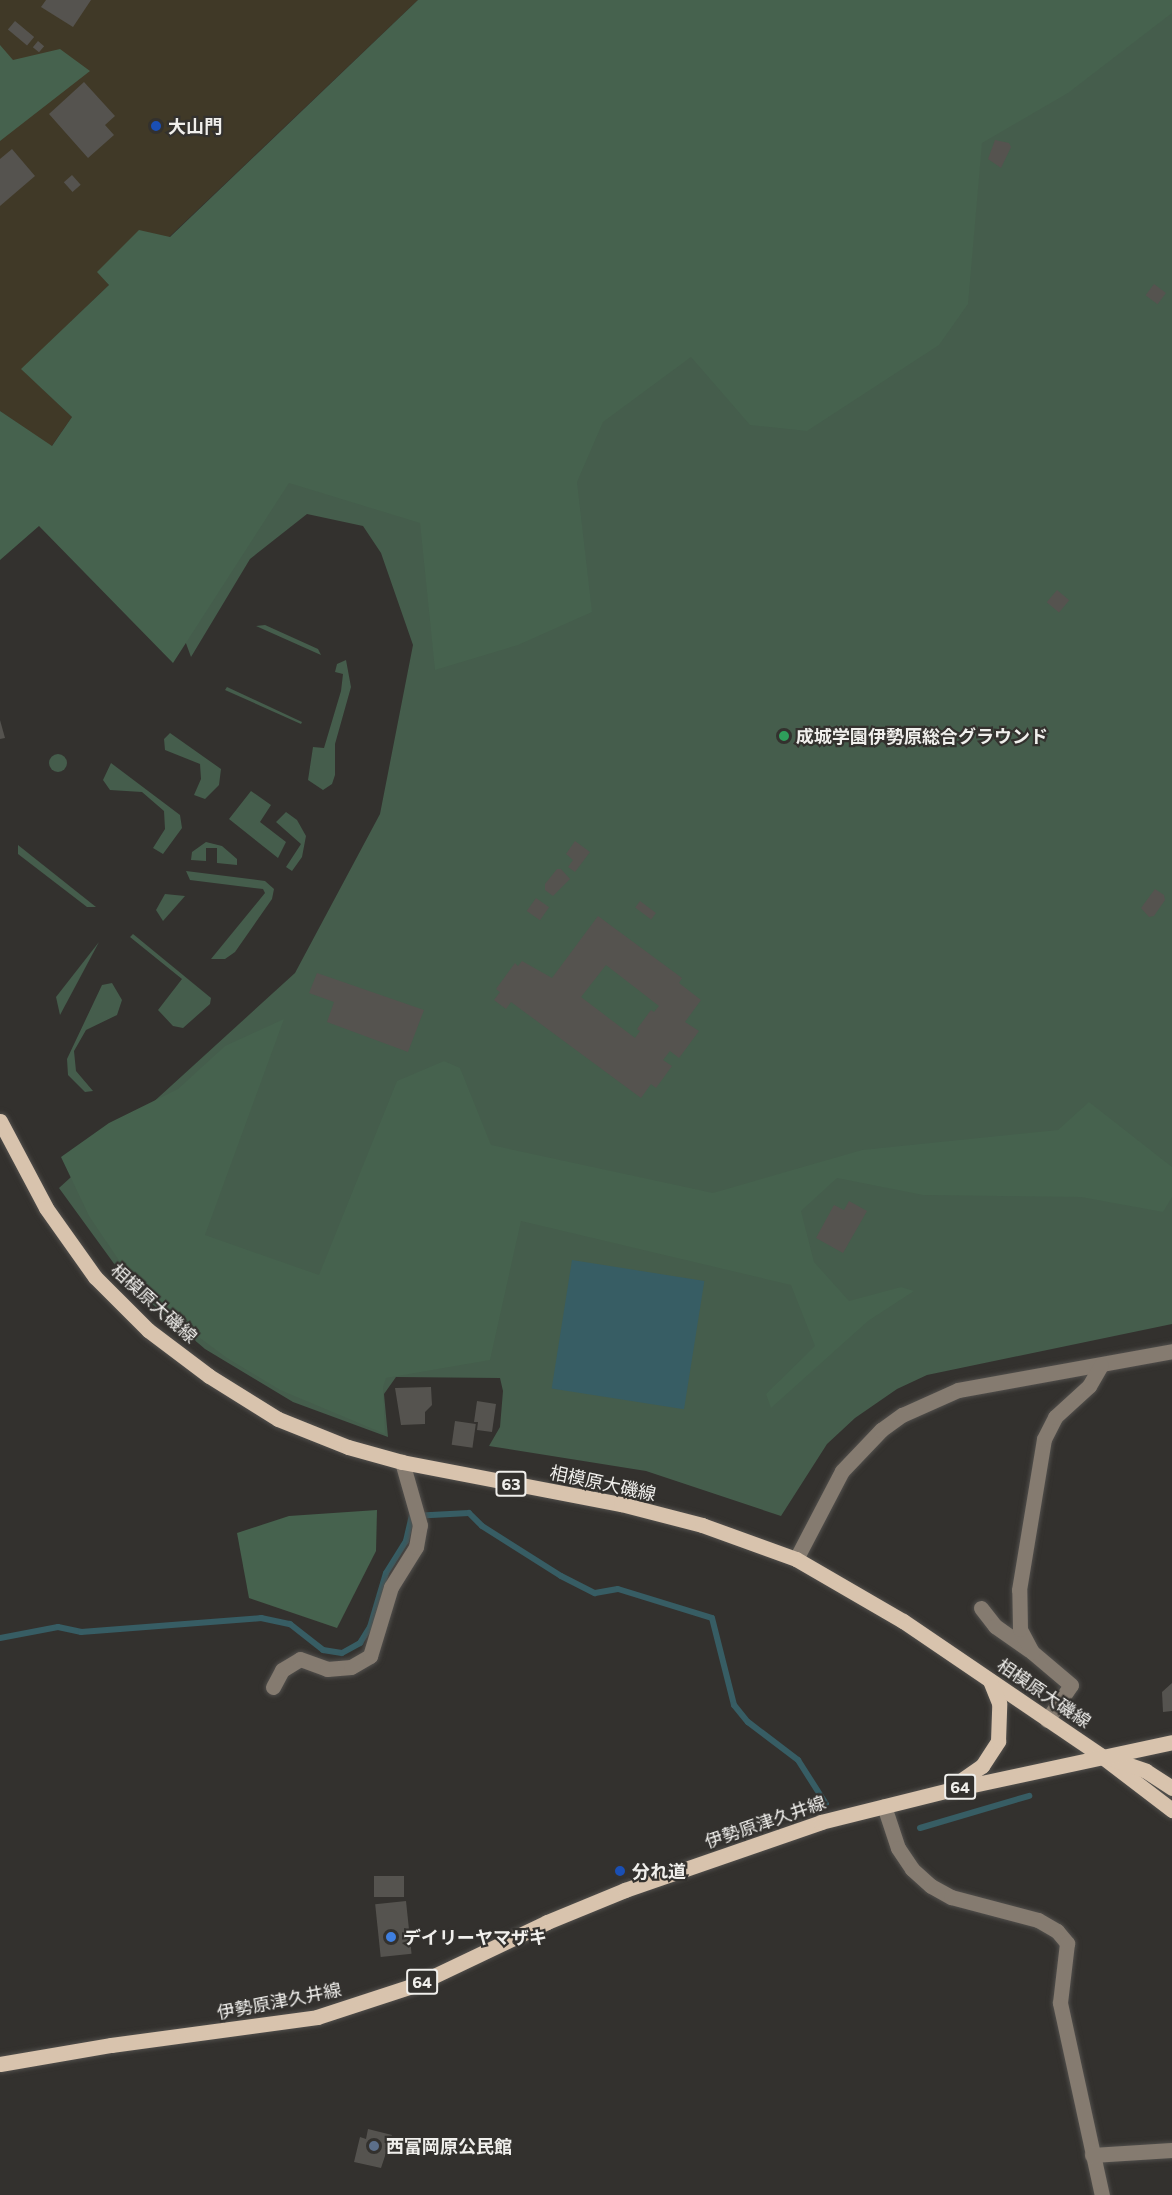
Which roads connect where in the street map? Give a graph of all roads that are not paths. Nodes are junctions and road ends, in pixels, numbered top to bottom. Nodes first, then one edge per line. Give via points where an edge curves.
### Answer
1 (0, 1121) edge
2 (1172, 1351) edge
3 (1101, 1365) junction
4 (402, 1462) junction
5 (796, 1559) junction
6 (981, 1608) dead end
7 (1032, 1652) junction
8 (990, 1681) junction
9 (273, 1687) dead end
10 (1047, 1720) junction
11 (1172, 1742) edge
12 (1100, 1755) junction
13 (1172, 1788) edge
14 (949, 1790) junction
15 (884, 1806) junction
16 (1172, 1810) edge
17 (0, 2064) edge
18 (1172, 2150) edge
19 (1092, 2155) junction
20 (1102, 2195) edge

1 - 4 main road, 相模原大磯線 / 63 via 46,1208 95,1277 148,1330 209,1376 278,1419 348,1447
2 - 3 street
3 - 5 street via 958,1390 902,1415 881,1430 842,1471
3 - 7 street via 1089,1386 1055,1417 1044,1439 1017,1612
4 - 5 main road, 相模原大磯線 / 63 via 621,1504 702,1525
4 - 9 street via 420,1525 416,1547 391,1587 370,1656 351,1667 327,1669 300,1659 282,1670
5 - 8 main road, 相模原大磯線 / 63 via 903,1620
6 - 7 street via 995,1626
7 - 10 street via 1071,1685
8 - 10 main road, 相模原大磯線 / 63
8 - 14 main road via 999,1703 998,1741 982,1766
10 - 12 main road, 相模原大磯線 / 63
11 - 12 main road
12 - 13 main road via 1146,1772
12 - 14 main road, 伊勢原津久井線 / 64
12 - 16 main road
14 - 15 main road, 伊勢原津久井線 / 64
15 - 17 main road, 伊勢原津久井線 / 64 via 821,1822 625,1890 368,2003 318,2018
15 - 19 street via 898,1848 912,1869 931,1886 951,1897 1009,1910 1057,1930 1067,1943 1060,2003
18 - 19 street
19 - 20 street

